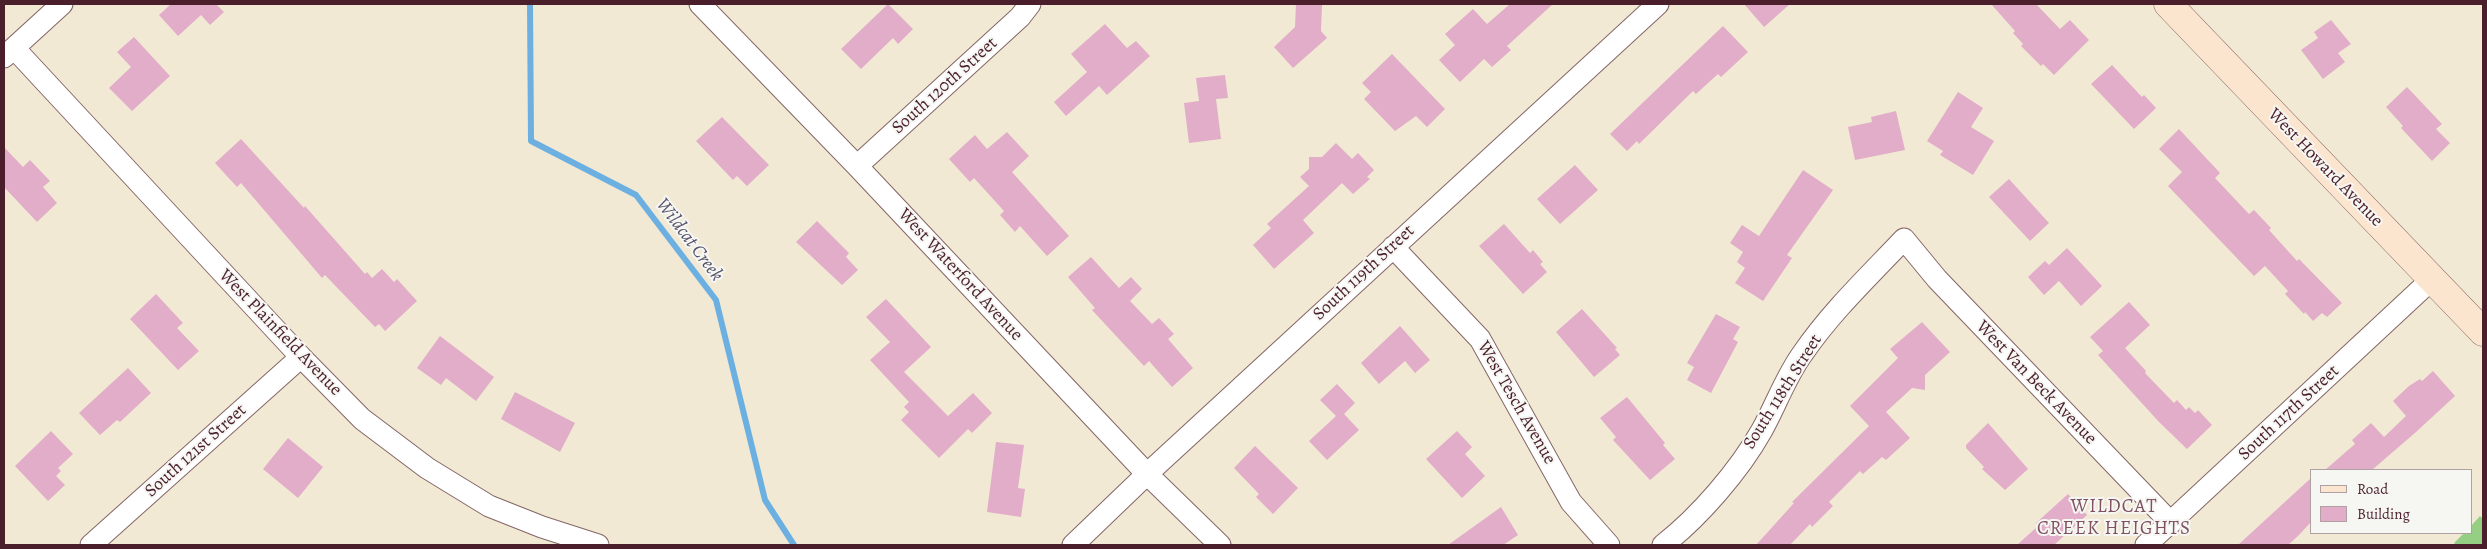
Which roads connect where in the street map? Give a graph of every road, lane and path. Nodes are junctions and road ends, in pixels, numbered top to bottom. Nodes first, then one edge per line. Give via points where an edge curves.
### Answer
1 (62, 4) edge
2 (700, 4) edge
3 (1030, 4) edge
4 (1658, 4) edge
5 (2168, 4) edge
6 (9, 53) edge
7 (857, 166) junction
8 (1904, 239) joint
9 (1393, 247) junction
10 (2431, 280) junction
11 (2483, 332) edge
12 (301, 357) junction
13 (1146, 474) junction
14 (2171, 523) junction
15 (91, 545) edge
16 (598, 545) edge
17 (1073, 545) edge
18 (1220, 545) edge
19 (1609, 545) edge
20 (1663, 545) edge
21 (2146, 545) edge

1 - 6 street
2 - 7 street, West Waterford Avenue
3 - 7 street, South 120th Street via 1020,17
4 - 9 street, South 119th Street
5 - 10 street, West Howard Avenue
6 - 12 street, West Plainfield Avenue
7 - 13 street, West Waterford Avenue
8 - 14 street, West Van Beck Avenue via 1937,280
8 - 20 street, South 118th Street via 1847,298 1808,347 1761,432 1732,472 1685,528
9 - 13 street, South 119th Street
9 - 19 street, West Tesch Avenue via 1480,339 1571,502
10 - 11 street, West Howard Avenue
10 - 14 street, South 117th Street
12 - 15 street, South 121st Street
12 - 16 street, West Plainfield Avenue via 362,419 427,468 489,506
13 - 17 street, South 119th Street
13 - 18 street, West Waterford Avenue
14 - 21 street, South 117th Street

